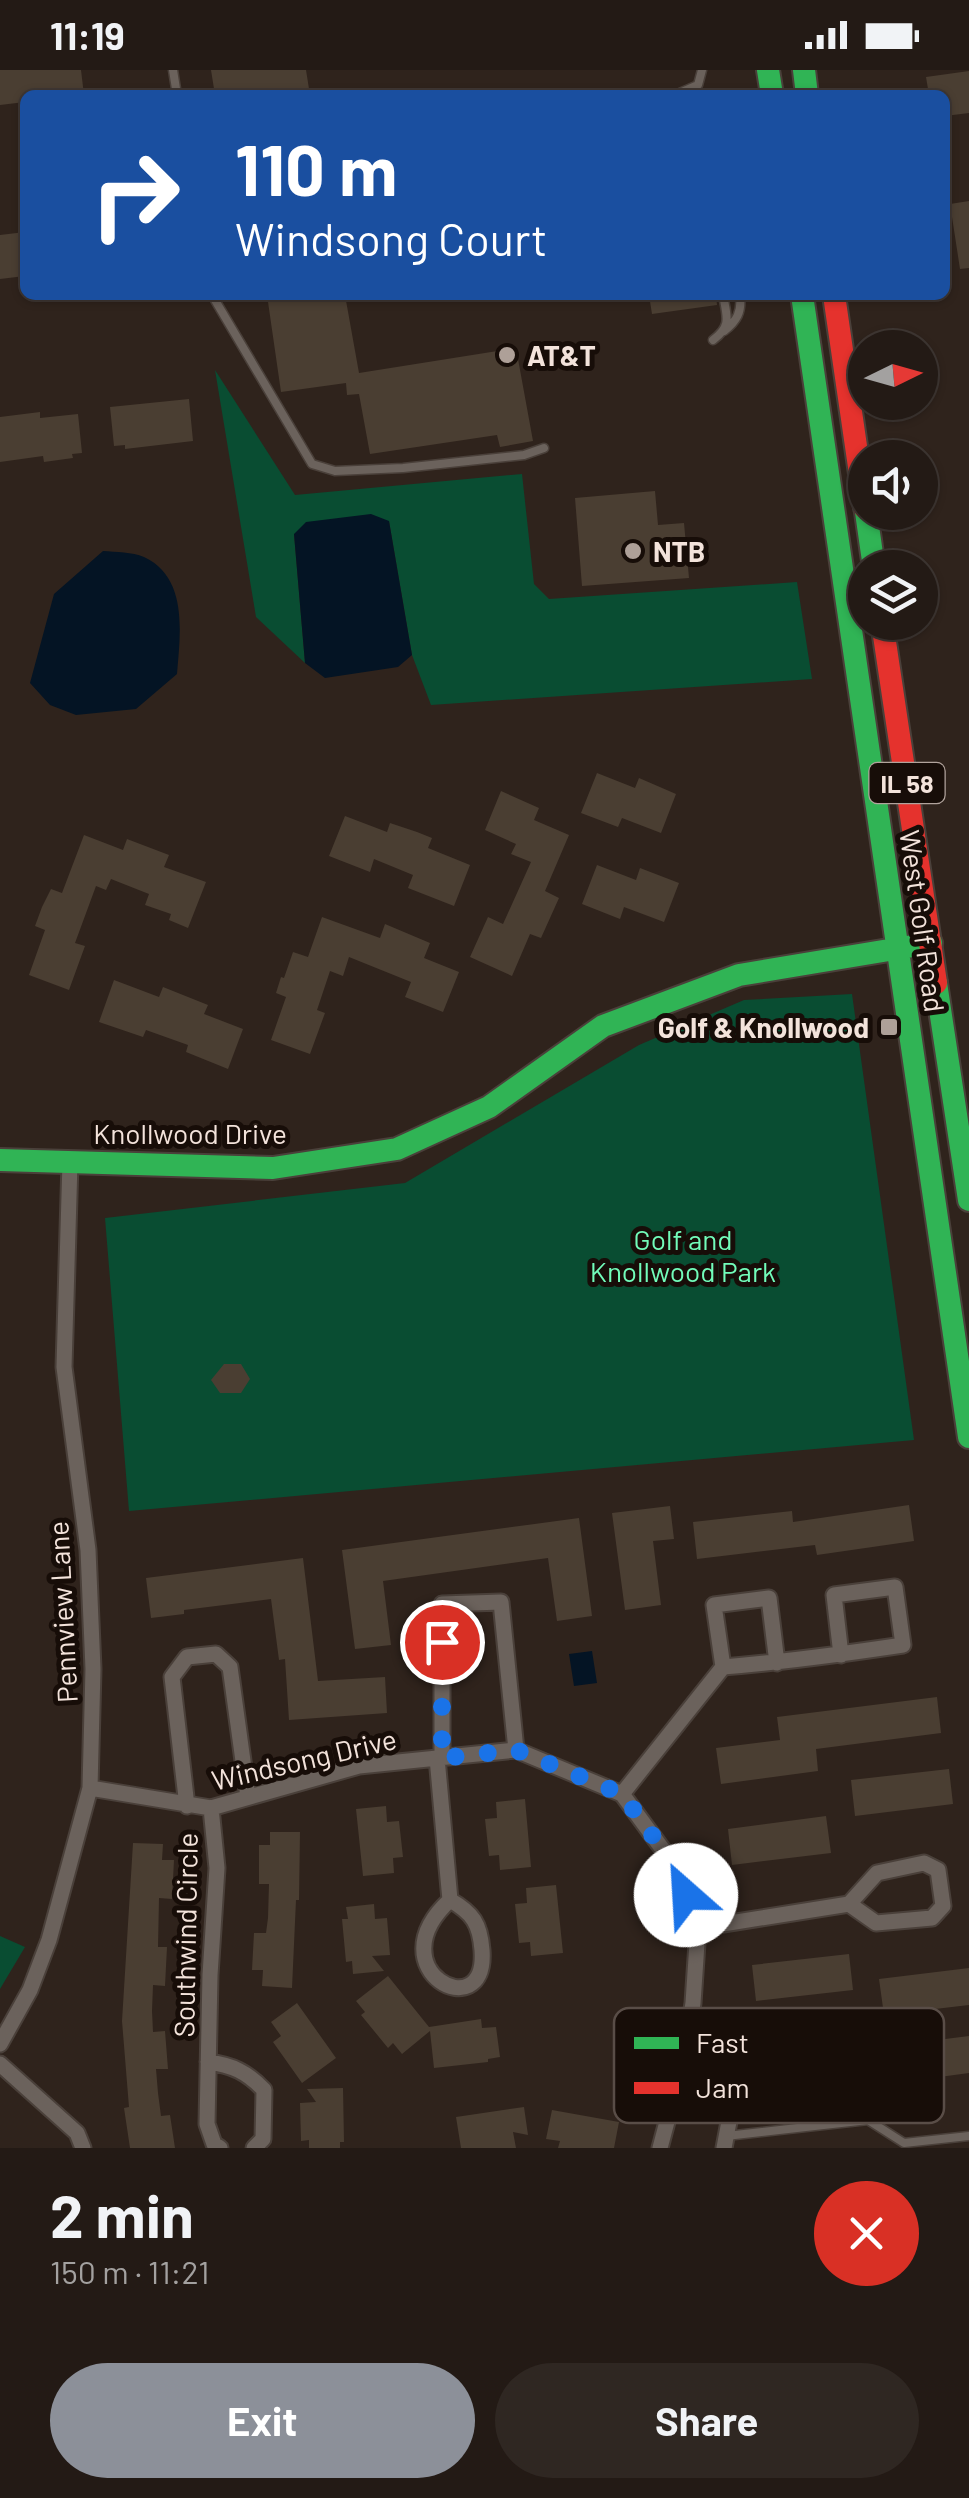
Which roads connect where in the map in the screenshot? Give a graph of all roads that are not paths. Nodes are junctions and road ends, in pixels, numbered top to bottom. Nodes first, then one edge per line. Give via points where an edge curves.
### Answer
1 (702, 70) edge
2 (686, 90) edge
3 (215, 300) edge
4 (724, 300) edge
5 (740, 300) edge
6 (803, 300) edge
7 (835, 300) edge
8 (724, 332) junction
9 (712, 340) dead end
10 (855, 440) edge
11 (544, 448) dead end
12 (885, 640) edge
13 (931, 942) junction
14 (897, 948) junction
15 (0, 1160) edge
16 (70, 1162) junction
17 (969, 1200) edge
18 (969, 1437) edge
19 (840, 1655) junction
20 (778, 1663) junction
21 (723, 1667) junction
22 (516, 1750) junction
23 (440, 1758) junction
24 (90, 1788) junction
25 (622, 1794) junction
26 (248, 1798) junction
27 (188, 1806) junction
28 (211, 1808) junction
29 (450, 1900) junction
30 (849, 1904) junction
31 (698, 1928) junction
32 (690, 2008) edge
33 (0, 2044) edge
34 (208, 2062) junction
35 (0, 2064) edge
36 (667, 2123) edge
37 (848, 2123) edge
38 (872, 2123) edge
39 (969, 2136) edge
40 (725, 2142) edge
41 (904, 2146) edge
42 (83, 2148) edge
43 (220, 2148) edge
44 (254, 2148) edge
45 (660, 2148) edge

1 - 2 lane via 698,85
3 - 11 lane via 312,464 335,471 403,468
4 - 8 lane
5 - 8 lane via 736,323
6 - 14 main road, West Golf Road / IL 58
7 - 10 main road
8 - 9 lane
12 - 13 main road, West Golf Road / IL 58
13 - 14 main road, Knollwood Drive
13 - 17 main road, West Golf Road / IL 58
14 - 16 main road, Knollwood Drive via 739,975 603,1026 489,1107 397,1148 272,1168
14 - 18 main road, West Golf Road / IL 58
15 - 16 main road, Knollwood Drive
16 - 24 street, Pennview Lane via 64,1367 88,1550
19 - 19 street via 903,1645 896,1587 834,1595
19 - 20 street
20 - 21 street
20 - 21 street via 769,1598 714,1605
21 - 25 street
22 - 23 street, Windsong Drive
22 - 23 street via 502,1602 442,1604
22 - 25 street, Windsong Drive
23 - 26 street, Windsong Drive via 359,1766
23 - 29 street
24 - 27 street, Windsong Drive
24 - 33 street, Pennview Lane via 49,1940
25 - 31 street via 672,1862
26 - 27 street, Southwind Circle via 230,1666 216,1654 187,1657 172,1677
26 - 28 street, Windsong Drive
27 - 28 street, Windsong Drive
28 - 34 street, Southwind Circle via 217,1868
29 - 29 street via 425,1934 427,1968 440,1984 457,1988 475,1980 482,1946 480,1928
30 - 30 street via 876,1923 932,1918 944,1906 938,1870 924,1864 876,1873
30 - 31 street
31 - 32 street
34 - 43 street, Southwind Circle via 207,2124
34 - 44 street, Southwind Circle via 230,2064 264,2090 263,2139
35 - 42 street via 77,2133
36 - 45 street
37 - 40 lane
38 - 41 lane
39 - 41 lane

